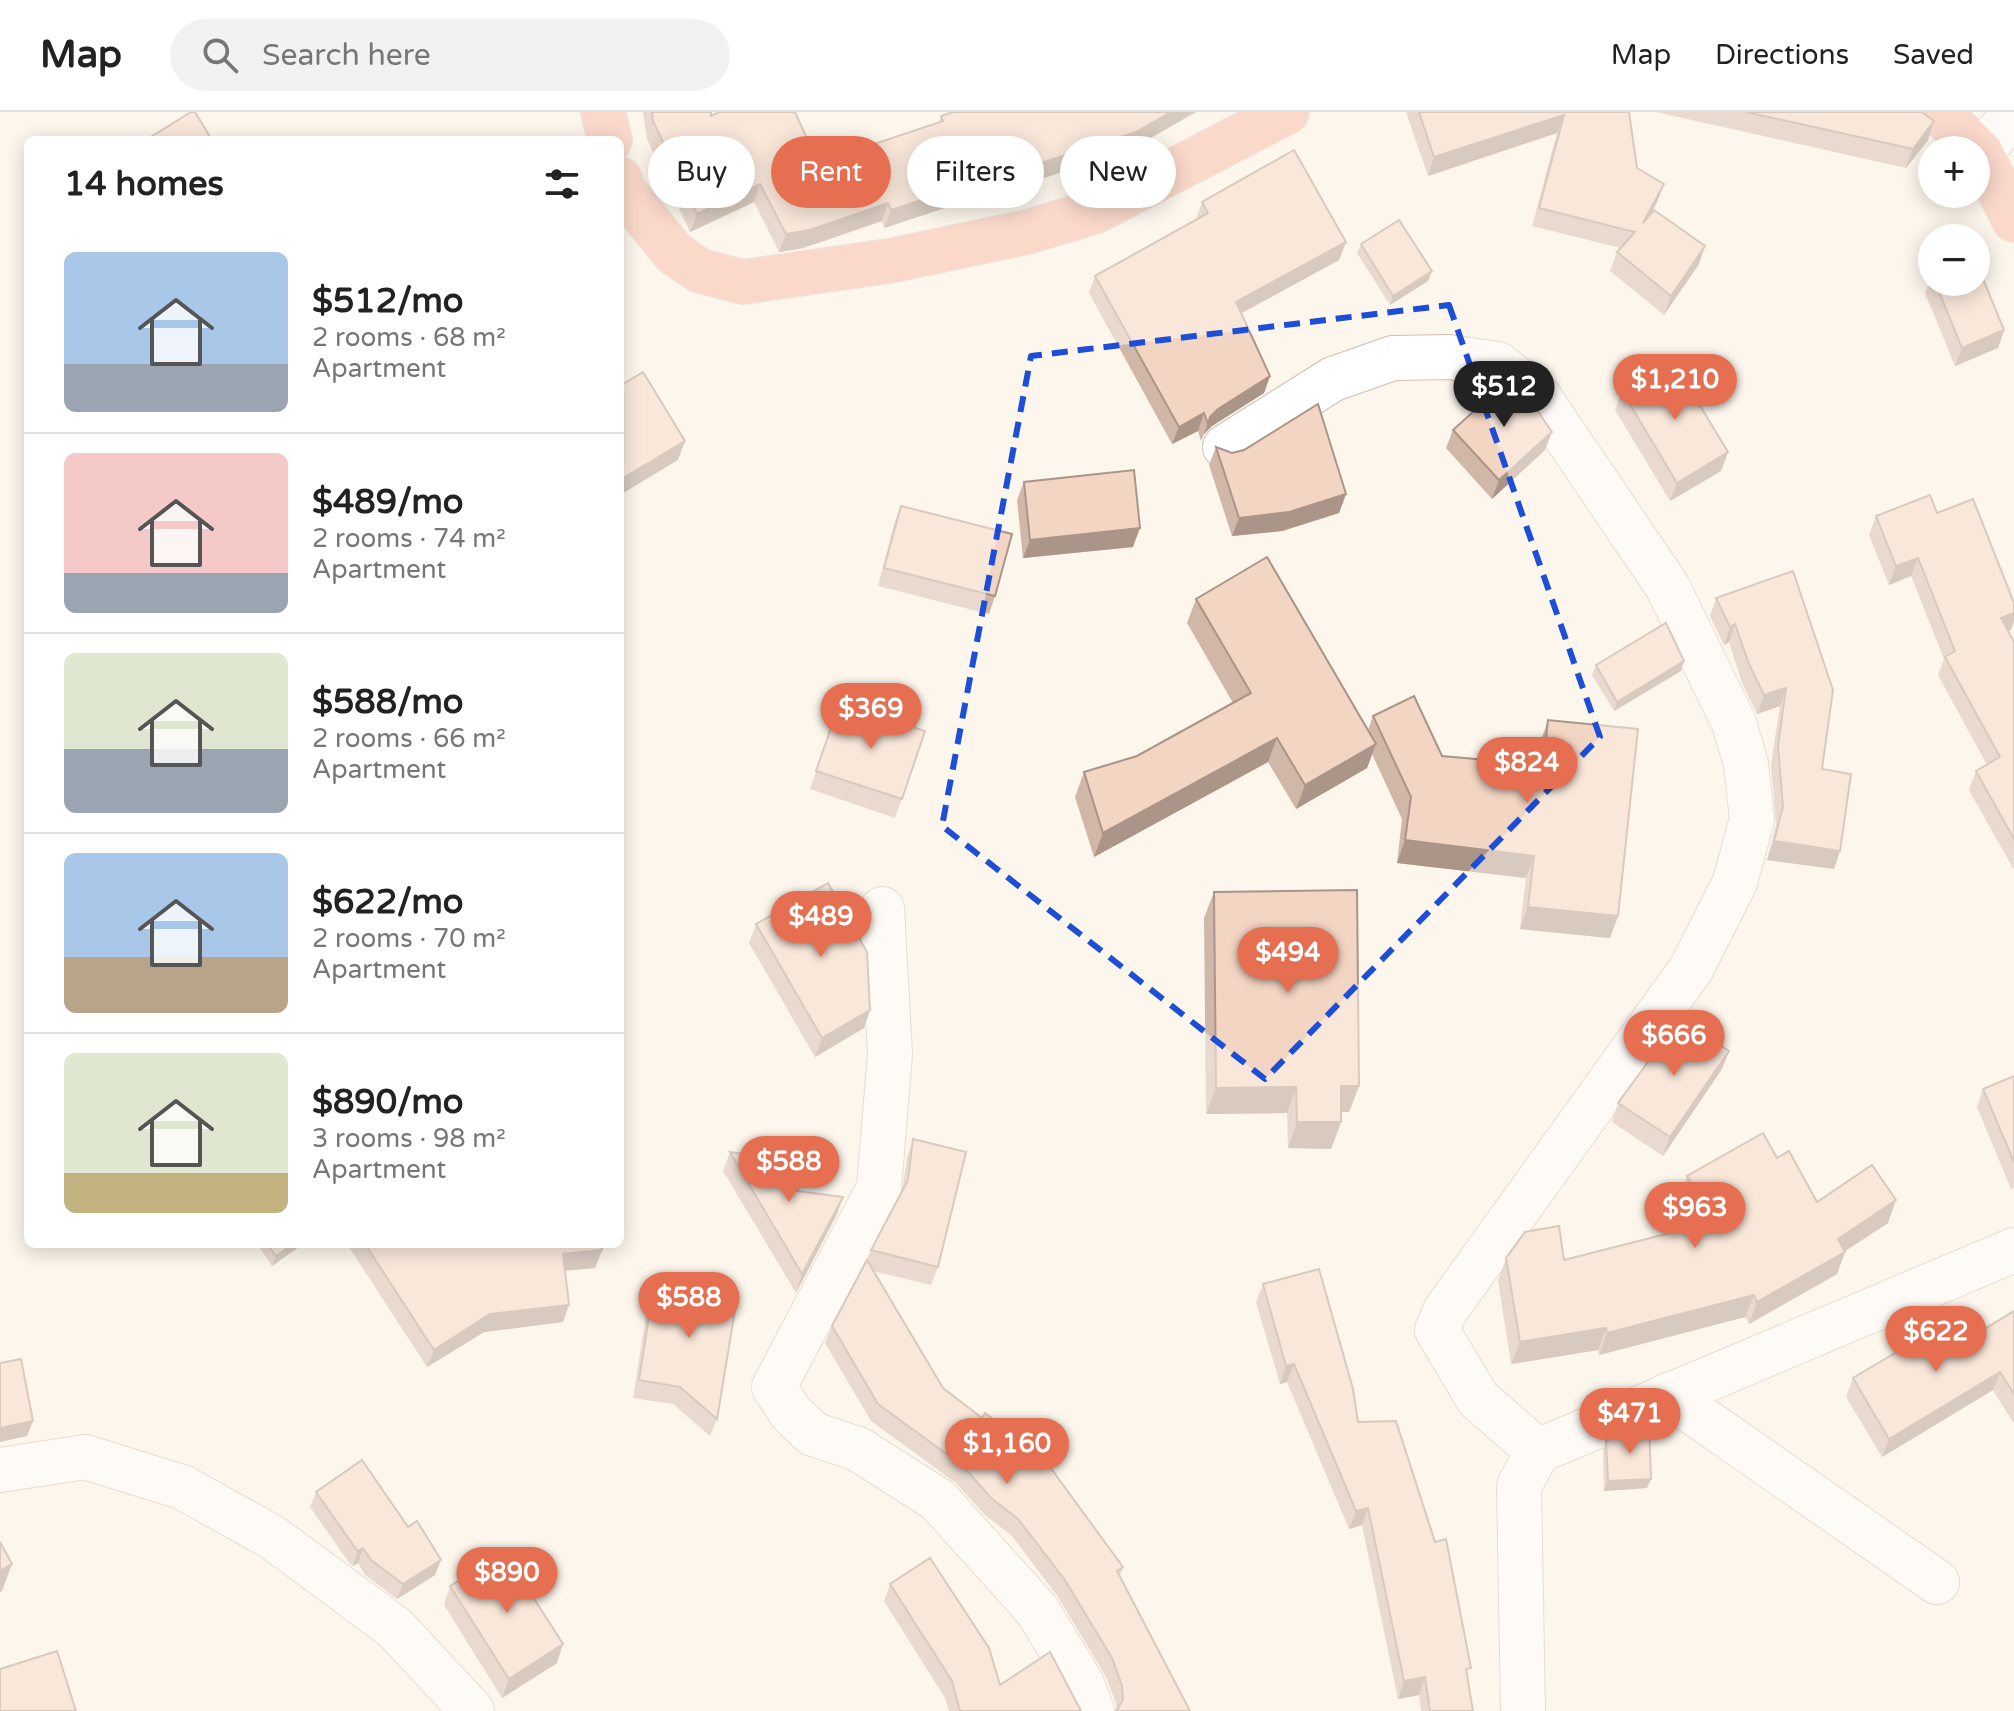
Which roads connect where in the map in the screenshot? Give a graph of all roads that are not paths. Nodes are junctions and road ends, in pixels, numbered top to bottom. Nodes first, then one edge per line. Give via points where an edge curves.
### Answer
1 (603, 112) edge
2 (1287, 112) edge
3 (1939, 112) edge
4 (2014, 115) edge
5 (609, 136) edge
6 (1964, 136) edge
7 (1990, 141) edge
8 (1990, 172) edge
9 (624, 191) edge
10 (2014, 220) edge
11 (1225, 447) edge
12 (882, 909) dead end
13 (2014, 1250) edge
14 (1668, 1395) junction
15 (1538, 1451) junction
16 (0, 1470) edge
17 (1937, 1582) dead end
18 (472, 1711) edge
19 (1092, 1711) edge
20 (1523, 1711) edge

1 - 5 highway
2 - 9 highway via 1094,212 889,261 743,282 700,271 674,253
3 - 6 highway
4 - 7 street
8 - 10 highway
11 - 15 street via 1333,379 1393,358 1449,357 1498,364 1539,397 1667,586 1734,723 1746,764 1752,819 1735,882 1691,969 1445,1311 1437,1330 1478,1399
12 - 19 street via 890,1054 879,1188 774,1387 813,1434 858,1449 938,1500 1037,1610 1082,1684
13 - 14 street
14 - 15 street
14 - 17 street
15 - 20 street via 1519,1486
16 - 18 street via 85,1457 182,1487 272,1537 395,1628

